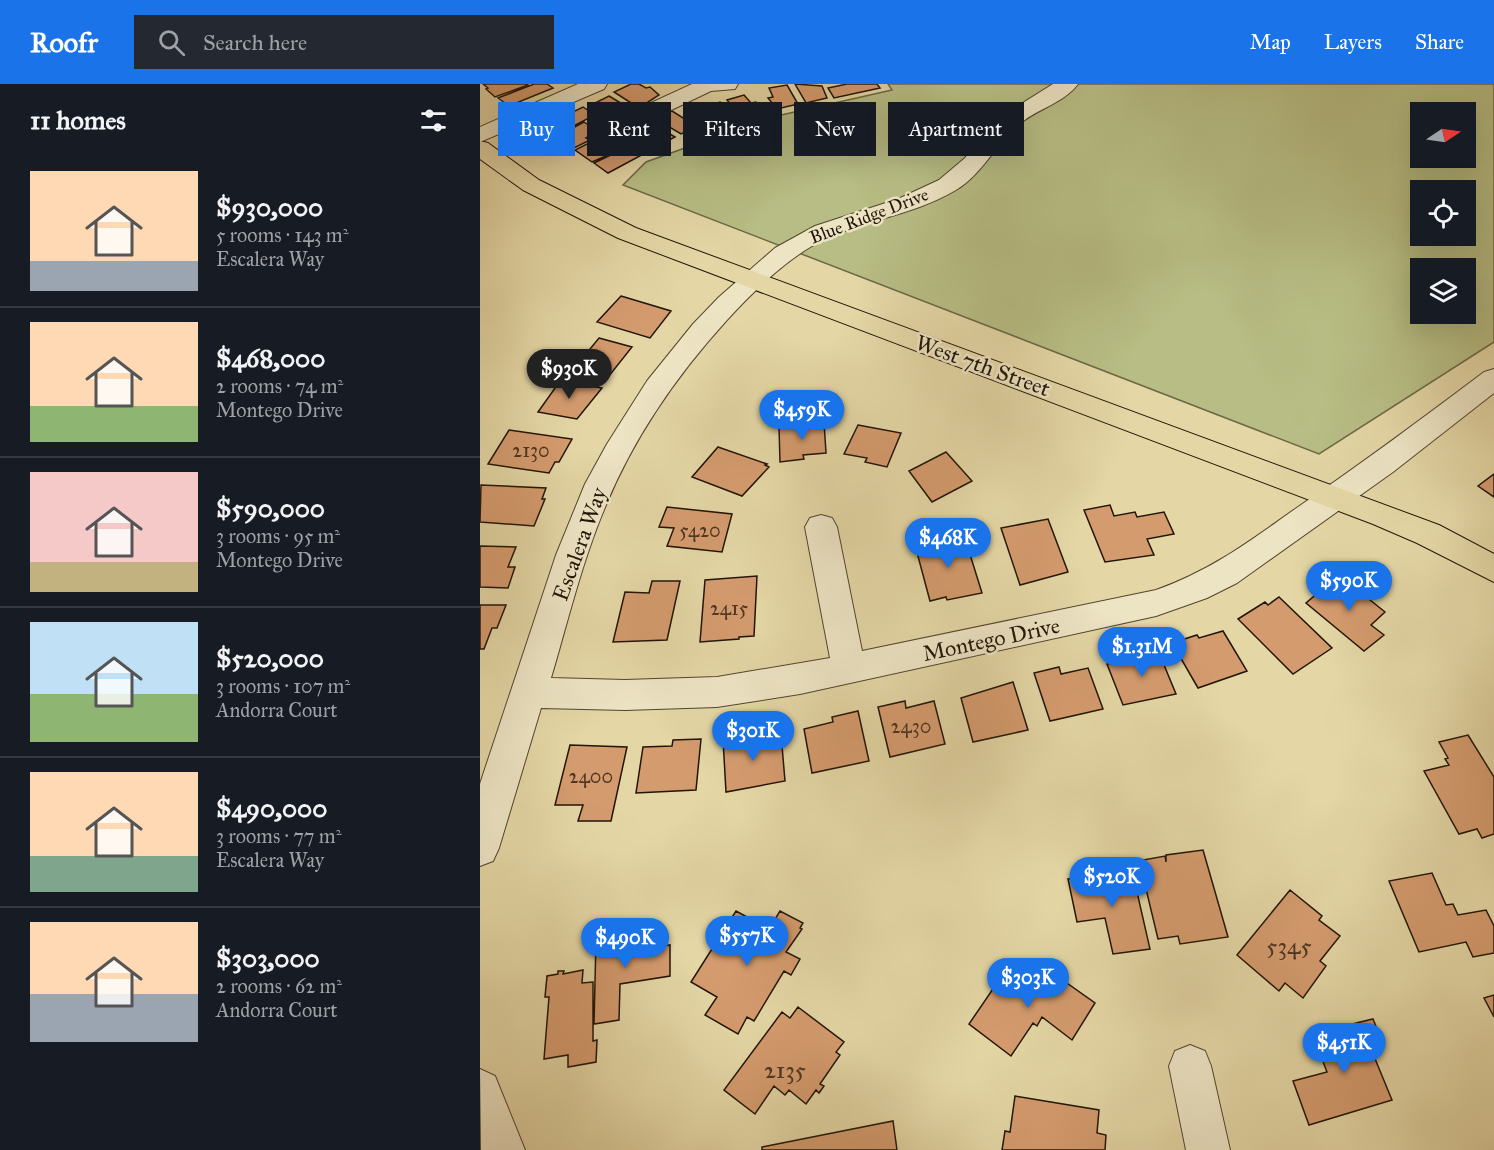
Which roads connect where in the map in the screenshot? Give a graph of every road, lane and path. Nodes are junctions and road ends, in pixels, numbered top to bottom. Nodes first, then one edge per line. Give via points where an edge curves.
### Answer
1 (596, 84) edge
2 (711, 84) edge
3 (1067, 84) edge
4 (671, 103) edge
5 (480, 135) edge
6 (480, 148) edge
7 (753, 280) junction
8 (1494, 379) edge
9 (1335, 498) junction
10 (820, 527) dead end
11 (1494, 569) edge
12 (849, 669) junction
13 (529, 693) junction
14 (480, 848) edge
15 (1190, 1066) dead end
16 (480, 1091) edge
17 (503, 1150) edge
18 (1208, 1150) edge

1 - 5 street
2 - 4 street
3 - 7 street, Blue Ridge Drive via 1008,122 981,157 948,185 902,205 831,226 805,239
6 - 7 main road, West 7th Street via 531,185 596,219
7 - 9 main road, West 7th Street
7 - 13 street, Escalera Way via 674,365 637,417 584,525
8 - 9 street, Montego Drive
9 - 11 main road, West 7th Street via 1428,534
9 - 12 street, Montego Drive via 1226,574 1196,589 1156,603
10 - 12 street
12 - 13 street, Montego Drive via 717,692 625,696
13 - 14 street, Escalera Way
15 - 18 street
16 - 17 street

